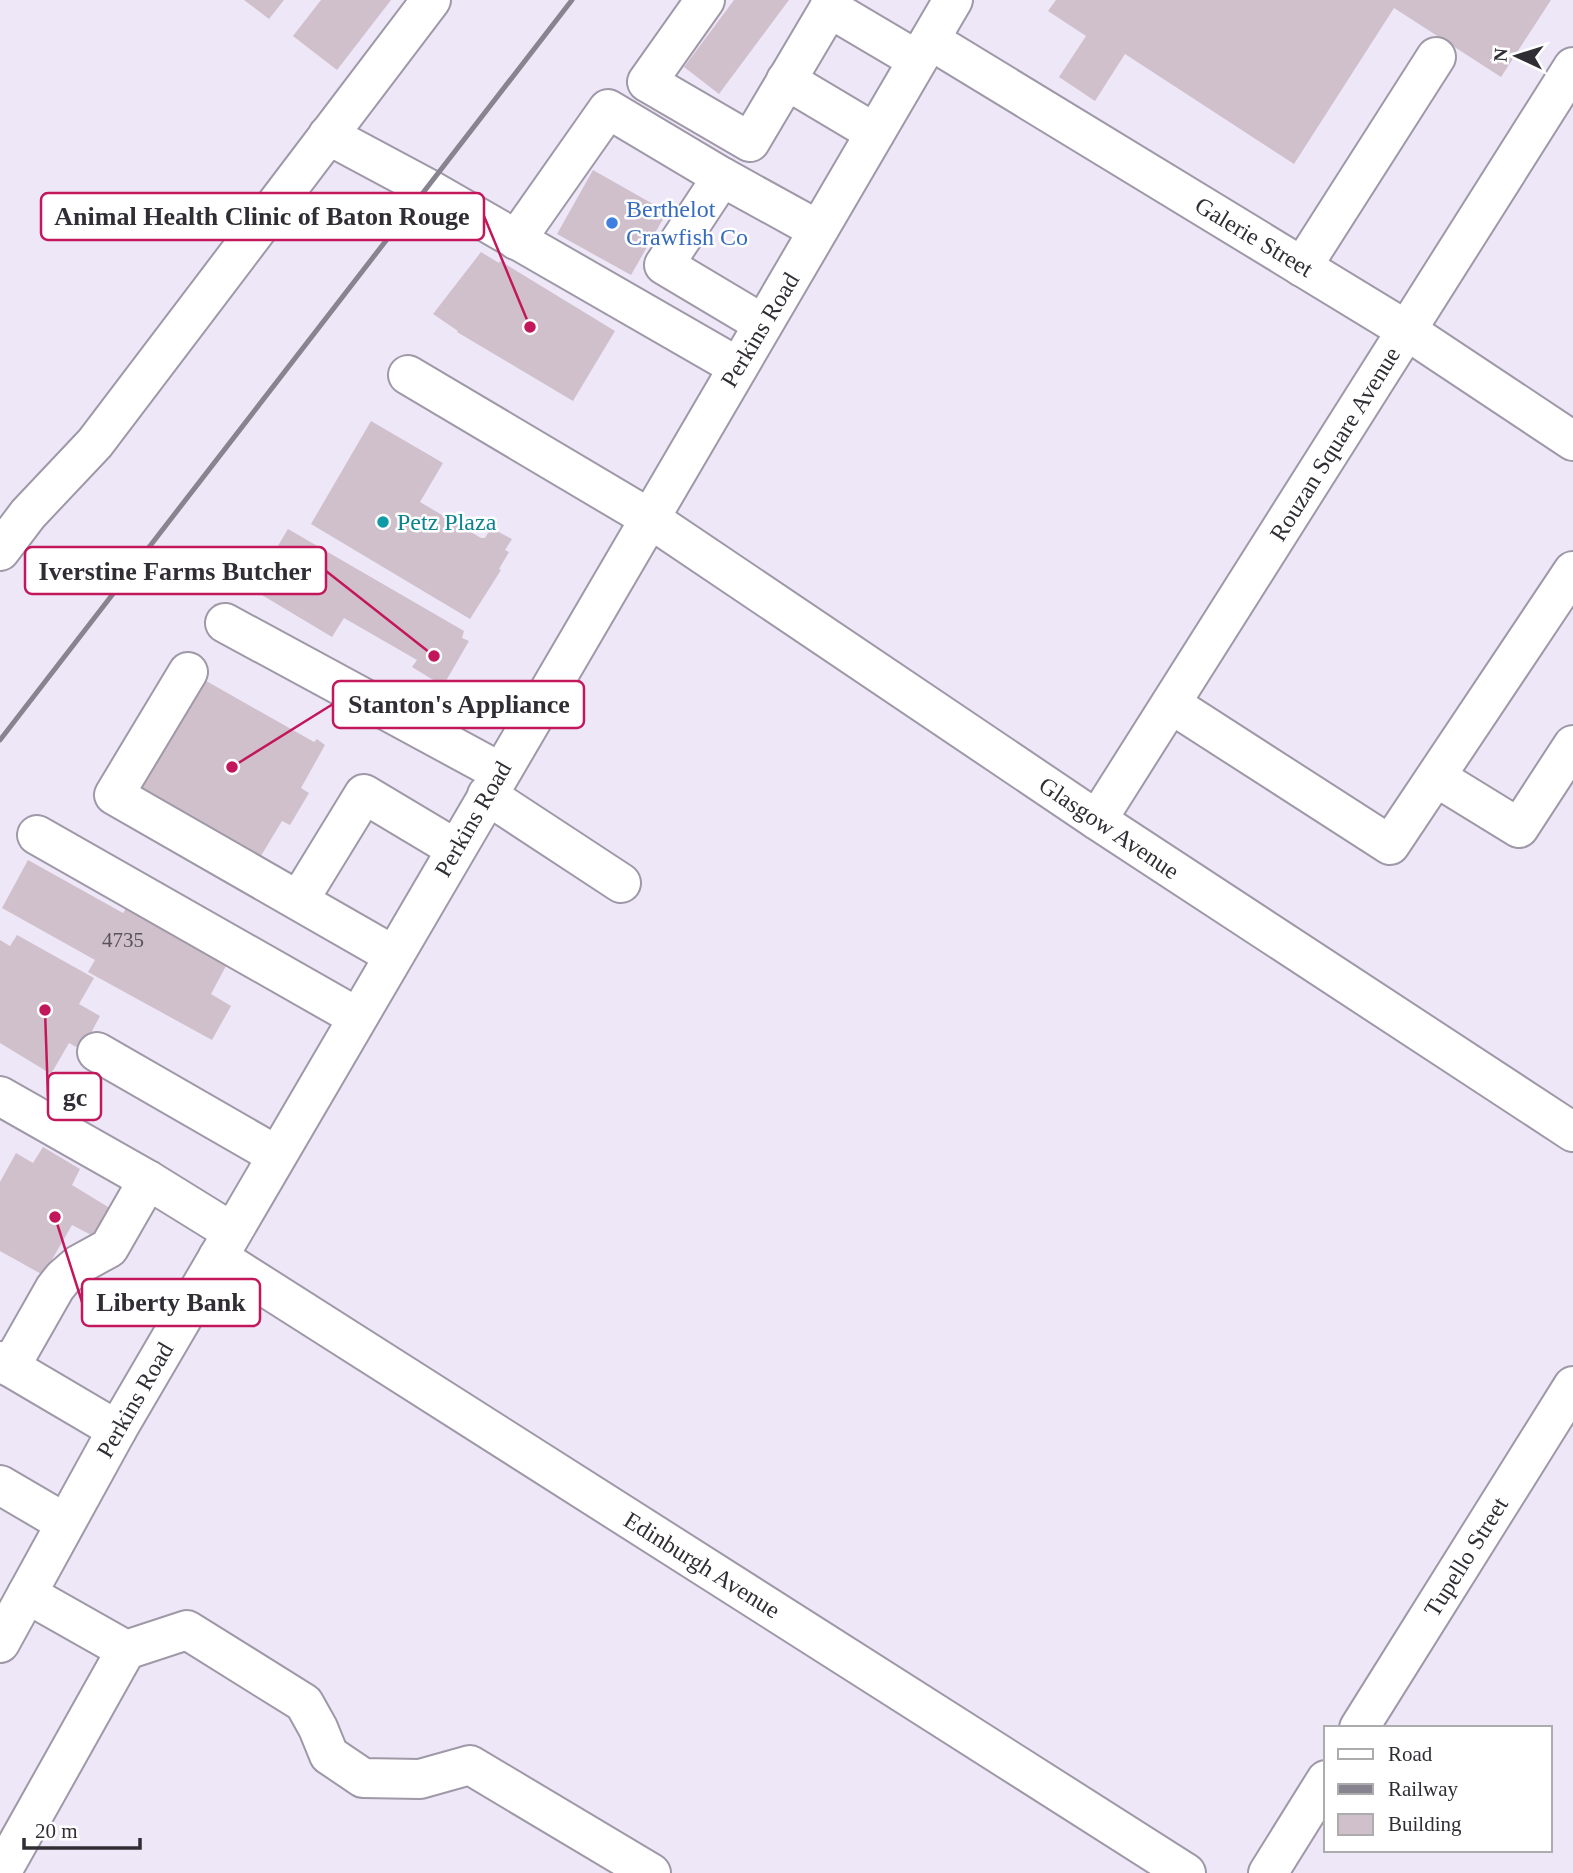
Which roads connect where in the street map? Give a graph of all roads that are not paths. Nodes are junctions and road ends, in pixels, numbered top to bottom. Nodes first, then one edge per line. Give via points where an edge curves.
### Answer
1 (432, 0) edge
2 (705, 0) edge
3 (953, 0) edge
4 (832, 4) edge
5 (924, 50) junction
6 (1436, 57) dead end
7 (1573, 67) edge
8 (786, 80) junction
9 (875, 132) junction
10 (328, 135) junction
11 (722, 177) junction
12 (818, 230) junction
13 (516, 240) junction
14 (1302, 267) junction
15 (763, 324) junction
16 (1406, 330) junction
17 (738, 367) junction
18 (408, 375) dead end
19 (1573, 441) edge
20 (649, 518) junction
21 (0, 551) edge
22 (1573, 571) edge
23 (225, 623) dead end
24 (188, 672) dead end
25 (1171, 704) junction
26 (1573, 745) edge
27 (1437, 777) junction
28 (494, 783) junction
29 (1097, 820) junction
30 (37, 835) dead end
31 (456, 849) junction
32 (621, 883) dead end
33 (299, 900) junction
34 (393, 955) junction
35 (357, 1017) junction
36 (97, 1052) dead end
37 (0, 1096) edge
38 (1573, 1132) edge
39 (276, 1156) junction
40 (148, 1180) junction
41 (225, 1245) junction
42 (5, 1364) edge
43 (1573, 1386) edge
44 (117, 1430) junction
45 (0, 1485) edge
46 (65, 1523) junction
47 (27, 1594) junction
48 (0, 1643) edge
49 (126, 1650) junction
50 (1360, 1726) edge
51 (1324, 1783) edge
52 (1, 1873) edge
53 (651, 1873) edge
54 (1186, 1873) edge
55 (1268, 1873) edge

1 - 10 street
2 - 8 street via 647,82 750,142
3 - 5 street, Perkins Road
4 - 5 street, Galerie Street
4 - 8 street
5 - 9 street, Perkins Road
5 - 14 street, Galerie Street
6 - 14 street
7 - 16 street, Rouzan Square Avenue
8 - 9 street
9 - 12 street, Perkins Road
10 - 13 street
10 - 21 street via 95,443
11 - 12 street
11 - 13 street via 608,109
11 - 15 street via 664,265
12 - 15 street, Perkins Road
13 - 17 street
14 - 16 street, Galerie Street
15 - 17 street, Perkins Road
16 - 19 street, Galerie Street
16 - 25 street, Rouzan Square Avenue
17 - 20 street, Perkins Road
18 - 20 street, Glasgow Avenue
20 - 28 street, Perkins Road
20 - 29 street, Glasgow Avenue
22 - 27 street
23 - 28 street
24 - 33 street via 114,795
25 - 27 street via 1390,845
25 - 29 street, Rouzan Square Avenue
26 - 27 street via 1519,828
28 - 31 street, Perkins Road
28 - 32 street
29 - 38 street, Glasgow Avenue
30 - 35 street
31 - 33 street via 364,794
31 - 34 street, Perkins Road
33 - 34 street
34 - 35 street, Perkins Road
35 - 39 street, Perkins Road
36 - 39 street
37 - 40 street, Edinburgh Avenue
39 - 41 street, Perkins Road
40 - 41 street, Edinburgh Avenue
40 - 42 street via 109,1248 63,1278
41 - 44 street, Perkins Road
41 - 54 street, Edinburgh Avenue
42 - 44 street
43 - 50 street, Tupello Street
44 - 46 street, Perkins Road
45 - 46 street
46 - 47 street, Perkins Road
47 - 48 street, Perkins Road
47 - 49 street
49 - 52 street
49 - 53 street via 187,1630 304,1703 329,1755 363,1778 420,1779 470,1765
51 - 55 street

